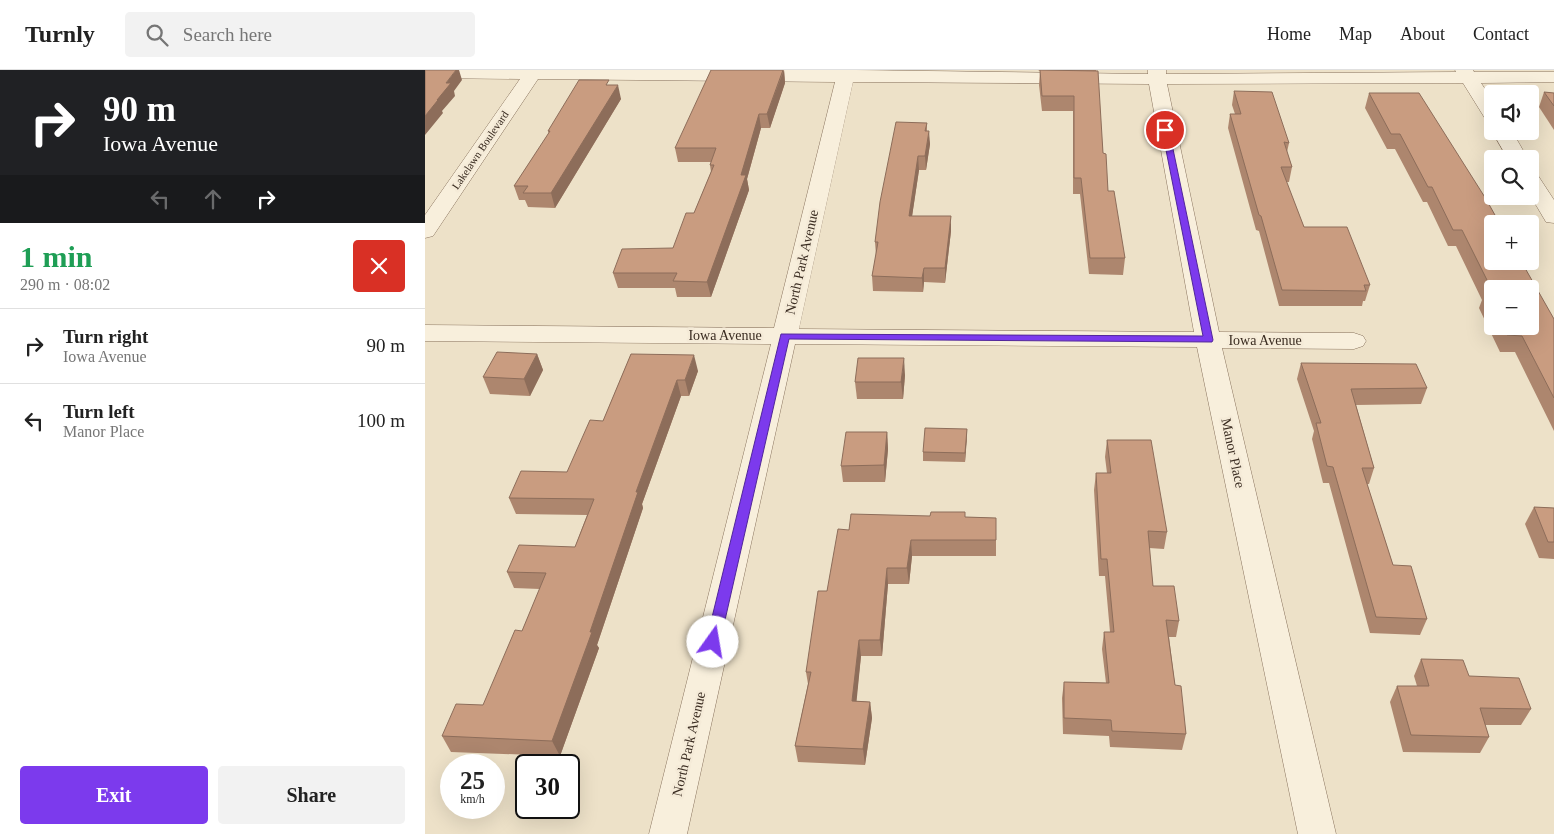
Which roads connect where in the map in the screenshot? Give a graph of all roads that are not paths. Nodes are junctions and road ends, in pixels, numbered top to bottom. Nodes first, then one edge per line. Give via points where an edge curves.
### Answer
1 (533, 72) edge
2 (425, 73) edge
3 (846, 73) edge
4 (1466, 73) edge
5 (1157, 75) edge
6 (1554, 77) edge
7 (1484, 102) edge
8 (1539, 193) edge
9 (1554, 217) edge
10 (425, 231) edge
11 (425, 333) edge
12 (785, 336) junction
13 (1208, 340) junction
14 (1354, 341) dead end
15 (668, 834) edge
16 (1317, 834) edge

1 - 2 street
1 - 3 street
1 - 10 street, Lakelawn Boulevard
3 - 5 street
3 - 12 street, North Park Avenue
4 - 5 street
4 - 6 street
4 - 7 street
5 - 13 street, Manor Place
8 - 9 street
11 - 12 street, Iowa Avenue
12 - 13 street, Iowa Avenue
12 - 15 street, North Park Avenue
13 - 14 street, Iowa Avenue
13 - 16 street, Manor Place

